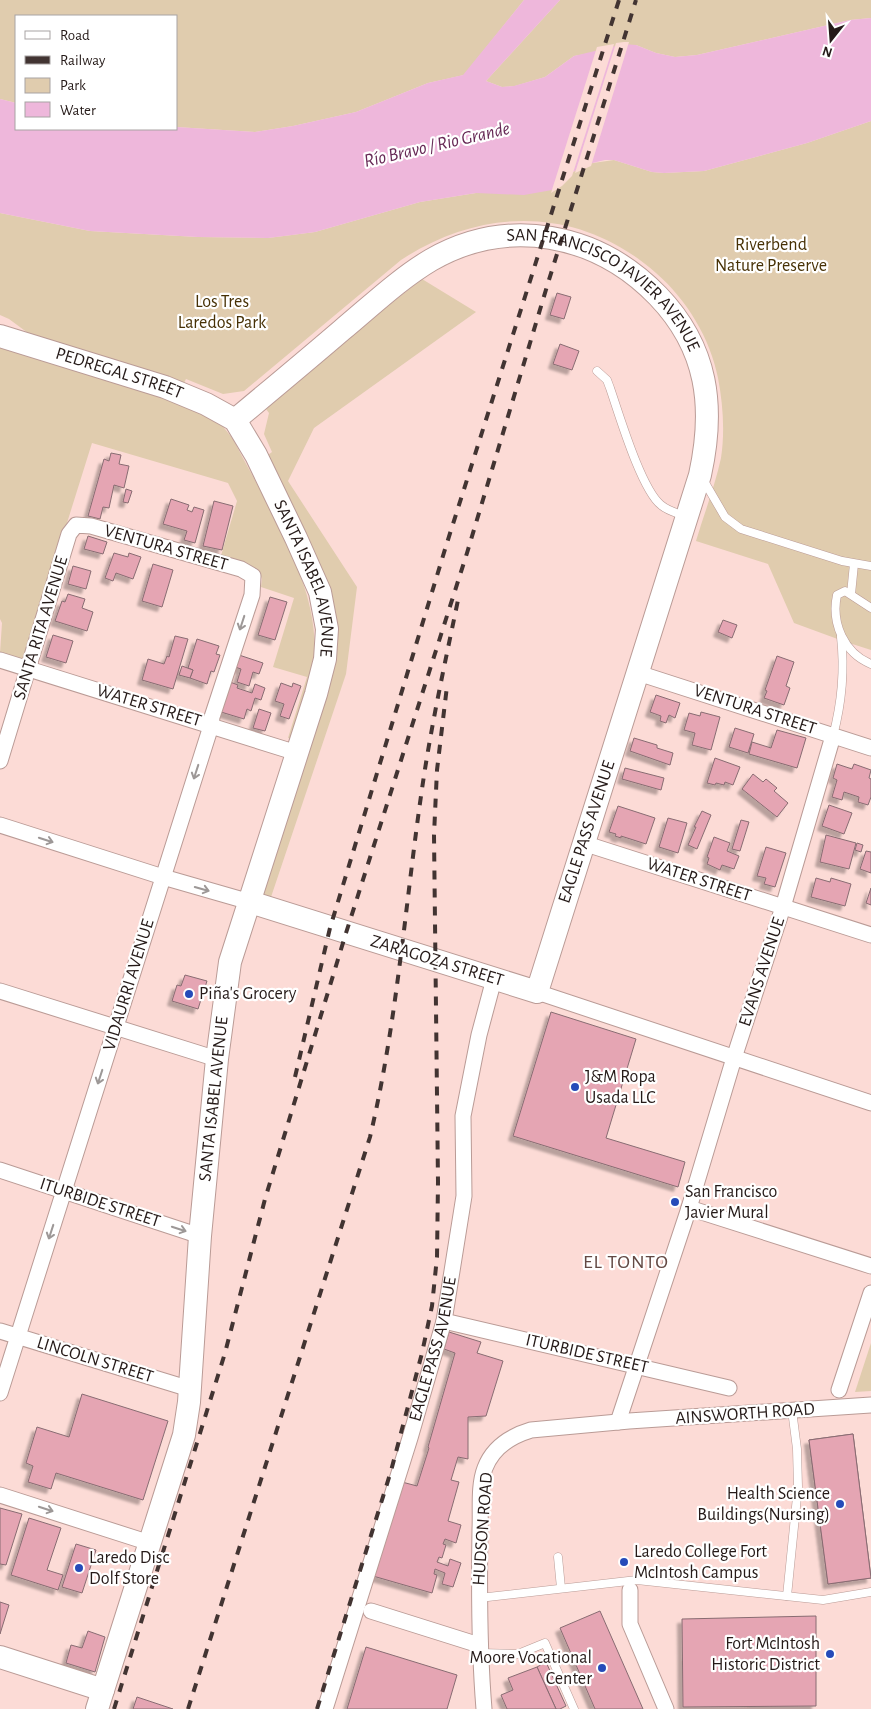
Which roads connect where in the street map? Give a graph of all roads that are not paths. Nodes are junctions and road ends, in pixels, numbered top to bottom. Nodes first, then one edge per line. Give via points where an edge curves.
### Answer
1 (0, 336) edge
2 (597, 371) dead end
3 (235, 420) junction
4 (700, 474) junction
5 (687, 517) junction
6 (76, 525) joint
7 (854, 564) junction
8 (871, 566) edge
9 (254, 576) joint
10 (850, 594) junction
11 (871, 608) edge
12 (841, 637) junction
13 (0, 660) edge
14 (871, 664) edge
15 (28, 668) junction
16 (638, 673) junction
17 (211, 726) junction
18 (833, 736) junction
19 (871, 748) edge
20 (298, 753) junction
21 (0, 761) edge
22 (0, 825) edge
23 (583, 843) junction
24 (163, 878) junction
25 (250, 902) junction
26 (783, 907) junction
27 (871, 936) edge
28 (494, 979) junction
29 (0, 991) edge
30 (537, 992) junction
31 (116, 1028) junction
32 (734, 1058) junction
33 (217, 1059) junction
34 (871, 1102) edge
35 (0, 1170) edge
36 (64, 1192) junction
37 (689, 1208) junction
38 (200, 1236) junction
39 (871, 1266) edge
40 (871, 1293) edge
41 (444, 1321) junction
42 (0, 1331) edge
43 (17, 1336) junction
44 (638, 1365) junction
45 (729, 1388) dead end
46 (190, 1389) junction
47 (839, 1390) dead end
48 (0, 1393) edge
49 (871, 1405) edge
50 (792, 1410) junction
51 (618, 1422) junction
52 (0, 1494) edge
53 (150, 1543) junction
54 (558, 1557) dead end
55 (561, 1588) junction
56 (630, 1590) dead end
57 (871, 1592) edge
58 (787, 1596) junction
59 (478, 1598) junction
60 (371, 1611) dead end
61 (479, 1649) junction
62 (0, 1657) edge
63 (100, 1699) edge
64 (326, 1709) edge
65 (484, 1709) edge
66 (574, 1709) edge
67 (666, 1709) edge

1 - 3 street, PEDREGAL STREET via 165,387
2 - 5 lane via 607,380 632,453 651,494 660,505
3 - 4 street, SAN FRANCISCO JAVIER AVENUE via 430,260 485,238 514,234 543,236 592,249 634,273 664,301 684,329 700,364 707,397 708,436
3 - 20 street, SANTA ISABEL AVENUE via 256,455 320,592 327,629 325,659
4 - 5 street, SAN FRANCISCO JAVIER AVENUE
4 - 7 lane via 725,517 741,529
5 - 16 street, SAN FRANCISCO JAVIER AVENUE
6 - 9 street, VENTURA STREET via 91,526 241,569
6 - 15 street, SANTA RITA AVENUE via 69,534
7 - 8 lane
7 - 10 lane
9 -> 17 street, VIDAURRI AVENUE via 252,595
10 - 11 lane
10 - 12 lane via 845,591 837,596 834,609
12 - 14 lane via 855,654
12 - 18 lane via 844,673
13 - 15 street, WATER STREET
15 - 17 street, WATER STREET
15 - 21 street, SANTA RITA AVENUE
16 - 18 street, VENTURA STREET
16 - 23 street, EAGLE PASS AVENUE
17 - 20 street, WATER STREET
17 -> 24 street, VIDAURRI AVENUE
18 - 19 street, VENTURA STREET
18 - 26 street, EVANS AVENUE
20 - 25 street, SANTA ISABEL AVENUE
22 -> 24 street, ZARAGOZA STREET
23 - 26 street, WATER STREET
23 - 30 street, EAGLE PASS AVENUE
24 -> 25 street, ZARAGOZA STREET
24 - 31 street, VIDAURRI AVENUE
25 - 28 street, ZARAGOZA STREET
25 - 33 street, SANTA ISABEL AVENUE via 230,962
26 - 27 street, WATER STREET
26 - 32 street, EVANS AVENUE
28 - 30 street, ZARAGOZA STREET
28 - 41 street, EAGLE PASS AVENUE via 478,1035 463,1116 464,1196
29 - 31 street
30 - 32 street, ZARAGOZA STREET
31 - 33 street
31 -> 36 street, VIDAURRI AVENUE
32 - 34 street, ZARAGOZA STREET
32 - 37 street, EVANS AVENUE
33 - 38 street, SANTA ISABEL AVENUE
35 - 36 street, ITURBIDE STREET
36 -> 38 street, ITURBIDE STREET
36 -> 43 street, VIDAURRI AVENUE
37 - 39 street
37 - 44 street, EVANS AVENUE
38 - 46 street, SANTA ISABEL AVENUE
40 - 47 street
41 - 44 street, ITURBIDE STREET
41 - 64 street, EAGLE PASS AVENUE
42 - 43 street, LINCOLN STREET
43 - 46 street, LINCOLN STREET
43 - 48 street, VIDAURRI AVENUE
44 - 45 street, ITURBIDE STREET
44 - 51 street, EVANS AVENUE
46 - 53 street, SANTA ISABEL AVENUE via 182,1442
49 - 50 street, AINSWORTH ROAD
50 - 51 street, AINSWORTH ROAD
50 - 58 lane via 798,1487
51 - 59 street, HUDSON ROAD via 531,1430 502,1444 492,1456 482,1479
52 -> 53 street
53 - 63 street, SANTA ISABEL AVENUE
54 - 55 lane
55 - 58 lane via 637,1580
55 - 59 lane
56 - 67 street via 630,1624
57 - 58 lane via 826,1600
59 - 61 street, HUDSON ROAD
60 - 61 street
61 - 65 street, HUDSON ROAD
61 - 66 lane via 518,1654 545,1644
62 - 63 street

